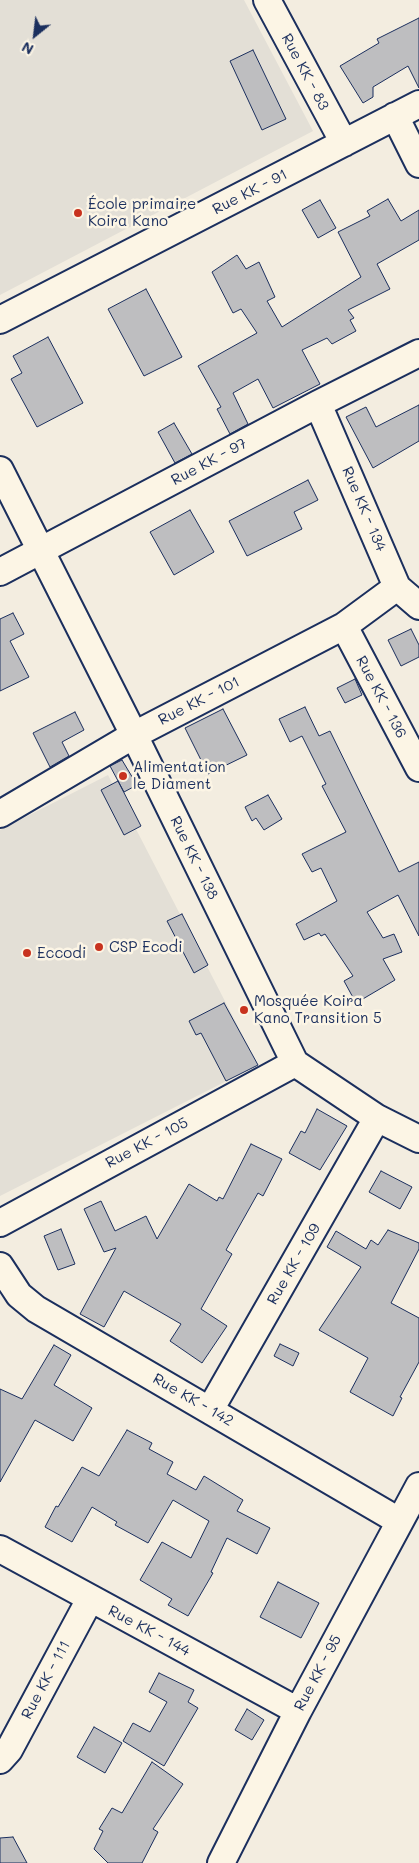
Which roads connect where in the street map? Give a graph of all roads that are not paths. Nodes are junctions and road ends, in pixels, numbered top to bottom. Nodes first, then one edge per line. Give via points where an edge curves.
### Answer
1 (267, 0) edge
2 (419, 104) edge
3 (396, 116) junction
4 (344, 144) junction
5 (419, 164) edge
6 (0, 320) edge
7 (419, 353) edge
8 (318, 404) junction
9 (0, 470) edge
10 (40, 551) junction
11 (0, 572) edge
12 (398, 587) junction
13 (419, 606) edge
14 (344, 626) junction
15 (134, 735) junction
16 (419, 768) edge
17 (0, 814) edge
18 (295, 1063) junction
19 (377, 1118) junction
20 (419, 1139) edge
21 (0, 1223) edge
22 (0, 1266) edge
23 (210, 1410) junction
24 (419, 1486) edge
25 (399, 1521) junction
26 (0, 1549) edge
27 (90, 1599) junction
28 (298, 1711) junction
29 (0, 1760) edge
30 (221, 1863) edge

1 - 4 street, Rue KK - 83
2 - 3 street, Rue KK - 91
3 - 4 street, Rue KK - 91
3 - 5 street
4 - 6 street, Rue KK - 91
7 - 8 street, Rue KK - 97
8 - 10 street, Rue KK - 97
8 - 12 street, Rue KK - 134
9 - 10 street, Rue KK - 138
10 - 11 street, Rue KK - 97
10 - 15 street, Rue KK - 138
12 - 13 street, Rue KK - 134
12 - 14 street, Rue KK - 101
14 - 15 street, Rue KK - 101
14 - 16 street, Rue KK - 136
15 - 17 street, Rue KK - 101
15 - 18 street, Rue KK - 138
18 - 19 street
18 - 21 street, Rue KK - 105
19 - 20 street
19 - 23 street, Rue KK - 109
22 - 23 street, Rue KK - 142 via 19,1295 36,1309
23 - 25 street, Rue KK - 142
24 - 25 street, Rue KK - 95
25 - 28 street, Rue KK - 95
26 - 27 street, Rue KK - 144
27 - 28 street, Rue KK - 144
27 - 29 street, Rue KK - 111 via 9,1750
28 - 30 street, Rue KK - 95

